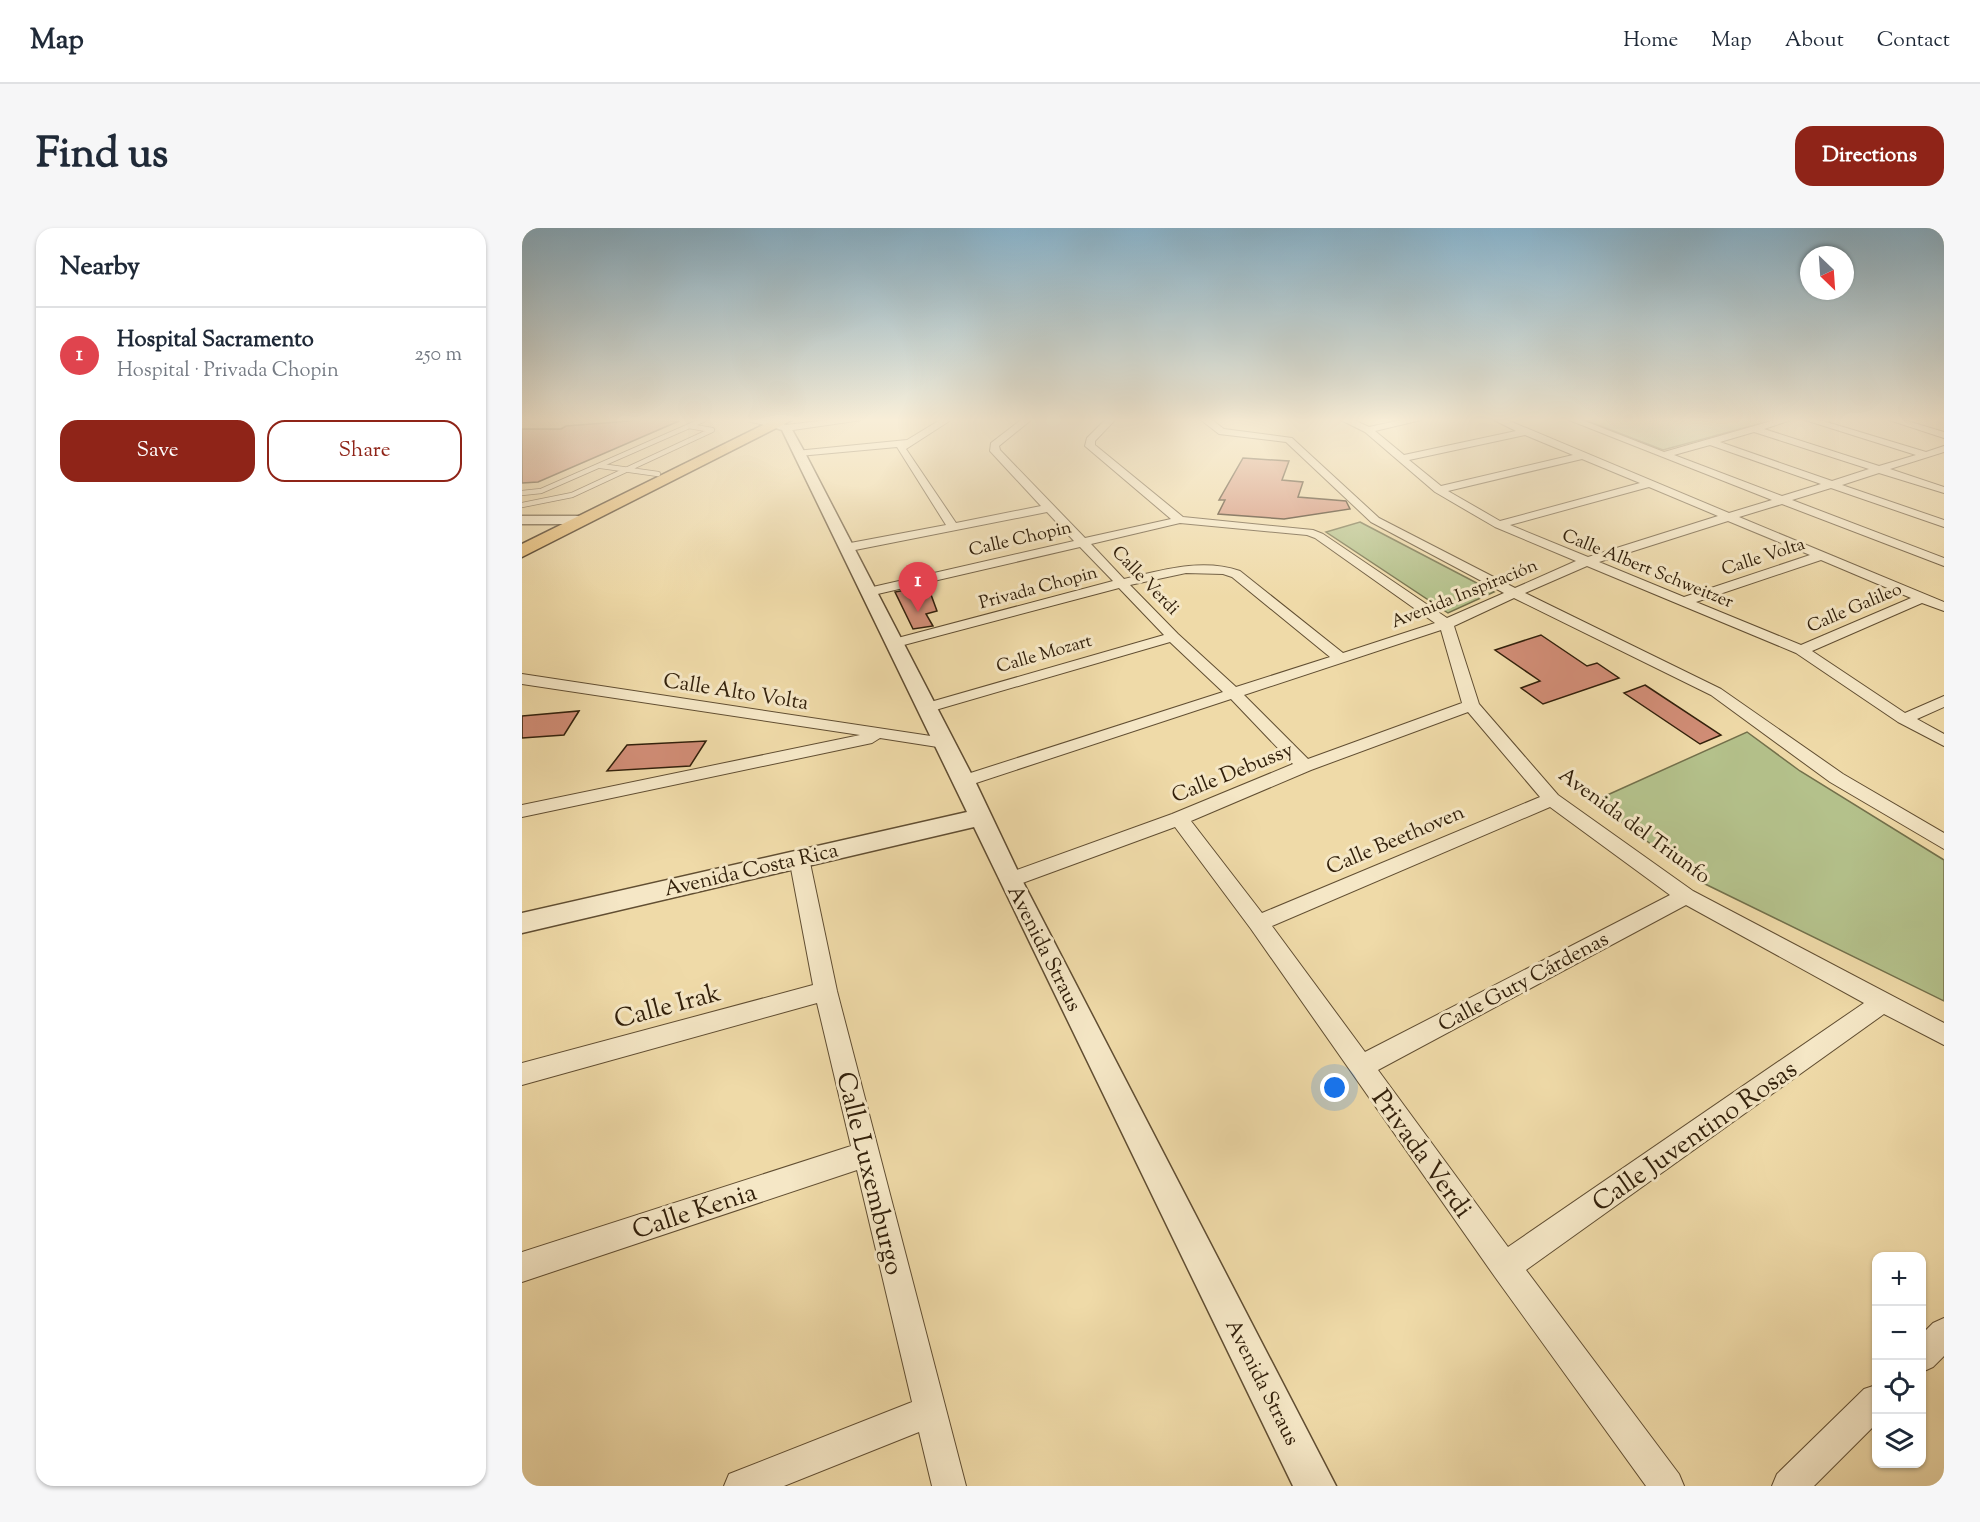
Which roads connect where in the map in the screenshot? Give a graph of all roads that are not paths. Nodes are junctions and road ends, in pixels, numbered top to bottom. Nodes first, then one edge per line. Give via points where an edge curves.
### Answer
1 (570, 479) edge
2 (608, 479) edge
3 (649, 479) edge
4 (658, 479) edge
5 (811, 479) edge
6 (921, 479) edge
7 (1022, 479) edge
8 (1130, 479) edge
9 (1331, 479) edge
10 (1425, 479) edge
11 (1486, 479) edge
12 (1636, 479) edge
13 (1726, 479) edge
14 (1816, 479) edge
15 (1852, 479) edge
16 (1910, 479) edge
17 (1649, 484) junction
18 (1834, 485) junction
19 (1439, 490) junction
20 (1944, 490) edge
21 (541, 491) junction
22 (522, 493) edge
23 (522, 499) edge
24 (1785, 501) junction
25 (522, 505) edge
26 (1048, 508) junction
27 (1727, 517) junction
28 (522, 520) edge
29 (1180, 520) junction
30 (567, 523) junction
31 (1944, 524) edge
32 (1499, 525) junction
33 (953, 527) junction
34 (522, 529) edge
35 (522, 541) edge
36 (1082, 542) junction
37 (845, 548) junction
38 (522, 551) edge
39 (1820, 556) junction
40 (1585, 562) junction
41 (1944, 562) edge
42 (1122, 583) junction
43 (869, 592) junction
44 (1514, 593) junction
45 (1922, 598) junction
46 (1682, 602) junction
47 (1944, 607) edge
48 (1446, 624) junction
49 (1173, 637) junction
50 (896, 643) junction
51 (1801, 650) junction
52 (1341, 658) junction
53 (522, 679) edge
54 (1232, 692) junction
55 (1944, 701) edge
56 (1471, 705) junction
57 (926, 708) junction
58 (1904, 719) junction
59 (884, 736) junction
60 (1944, 741) edge
61 (944, 743) junction
62 (1305, 766) junction
63 (964, 782) junction
64 (1552, 799) junction
65 (522, 811) edge
66 (981, 817) junction
67 (1179, 819) junction
68 (1944, 842) edge
69 (799, 858) junction
70 (1010, 880) junction
71 (1686, 896) junction
72 (522, 922) edge
73 (1258, 923) junction
74 (826, 991) junction
75 (1882, 1003) junction
76 (1944, 1035) edge
77 (1360, 1066) junction
78 (522, 1074) edge
79 (866, 1154) junction
80 (522, 1267) edge
81 (1505, 1267) junction
82 (1944, 1334) edge
83 (1926, 1352) edge
84 (1872, 1405) edge
85 (931, 1411) junction
86 (741, 1486) edge
87 (949, 1486) edge
88 (1316, 1486) edge
89 (1667, 1486) edge
90 (1790, 1486) edge

1 - 21 lane
2 - 25 lane via 554,501
3 - 30 main road
4 - 30 main road
5 - 37 street, Avenida Straus
6 - 33 street
7 - 26 street, Calle Verdi
8 - 29 street
9 - 44 street via 1375,520
10 - 19 street, Calle Albert Schweitzer
11 - 19 street
12 - 17 street
13 - 24 street
14 - 18 street
15 - 18 street, Avenida Inspiración
16 - 20 street
17 - 27 street
17 - 32 street
18 - 24 street, Avenida Inspiración
18 - 31 street
19 - 32 street, Calle Albert Schweitzer
21 - 22 lane
21 - 23 lane
24 - 27 street, Avenida Inspiración
24 - 41 street
26 - 33 street
26 - 36 street, Calle Verdi
27 - 39 street
27 - 40 street, Avenida Inspiración
28 - 30 street
29 - 36 street, Calle Chopin
29 - 48 street via 1309,532
30 - 34 street
30 - 35 main road
30 - 38 main road
32 - 40 street, Calle Albert Schweitzer
33 - 37 street
36 - 42 street, Calle Verdi
36 - 43 street, Calle Chopin
37 - 43 street, Avenida Straus
39 - 45 street
39 - 46 street, Calle Volta
40 - 44 street, Avenida Inspiración
40 - 46 street, Calle Albert Schweitzer
42 - 49 street, Calle Verdi
42 - 50 street, Privada Chopin
42 - 52 street, Privada Chopin via 1186,569 1236,574
43 - 50 street, Avenida Straus
44 - 48 street, Avenida Inspiración
44 - 68 street via 1735,703 1830,773
45 - 47 street
45 - 51 street, Calle Galileo
46 - 51 street, Calle Albert Schweitzer
48 - 52 street, Avenida Inspiración
48 - 56 street, Avenida del Triunfo
49 - 54 street, Calle Verdi
49 - 57 street, Calle Mozart
50 - 57 street, Avenida Straus
51 - 58 street, Calle Albert Schweitzer
52 - 54 street, Avenida Inspiración
53 - 59 street, Calle Alto Volta
54 - 62 street, Calle Verdi
54 - 63 street, Avenida Inspiración
55 - 58 street
56 - 62 street, Calle Debussy
56 - 64 street, Avenida del Triunfo
57 - 61 street, Avenida Straus
58 - 60 street, Calle Albert Schweitzer
59 - 61 street, Calle Alto Volta
59 - 65 street
61 - 63 street, Avenida Straus
62 - 67 street, Calle Debussy
63 - 66 street, Avenida Straus
64 - 71 street, Avenida del Triunfo
64 - 73 street, Calle Beethoven
66 - 69 street, Avenida Costa Rica
66 - 70 street, Avenida Straus
67 - 70 street, Calle Debussy
67 - 73 street, Privada Verdi
69 - 72 street, Avenida Costa Rica
69 - 74 street, Calle Luxemburgo
70 - 88 street, Avenida Straus
71 - 75 street, Avenida del Triunfo
71 - 77 street, Calle Guty Cárdenas
73 - 77 street, Privada Verdi
74 - 78 street, Calle Irak
74 - 79 street, Calle Luxemburgo
75 - 76 street, Avenida del Triunfo
75 - 81 street, Calle Juventino Rosas
77 - 81 street, Privada Verdi
79 - 80 street, Calle Kenia
79 - 85 street, Calle Luxemburgo
81 - 89 street, Privada Verdi
82 - 83 street
84 - 90 street
85 - 86 street
85 - 87 street, Calle Luxemburgo

